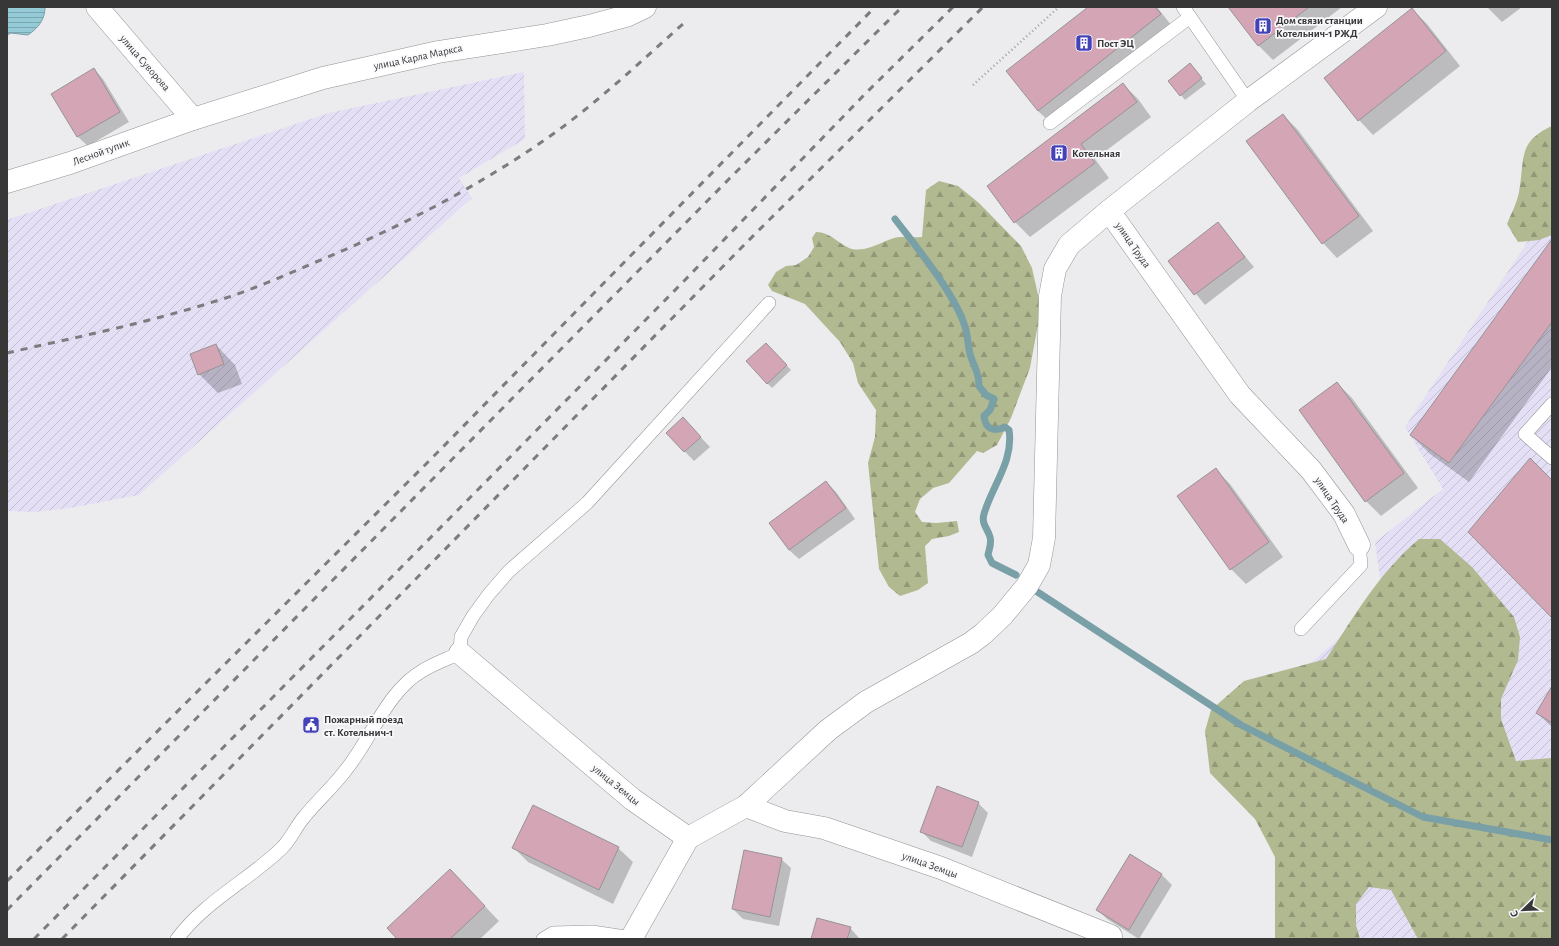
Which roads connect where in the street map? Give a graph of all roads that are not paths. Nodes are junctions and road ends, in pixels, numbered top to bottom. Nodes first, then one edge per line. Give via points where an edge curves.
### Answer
1 (96, 7) edge
2 (645, 7) edge
3 (1376, 7) edge
4 (1186, 12) edge
5 (1248, 101) junction
6 (193, 119) junction
7 (1050, 123) dead end
8 (7, 182) edge
9 (1109, 211) junction
10 (769, 303) dead end
11 (1552, 404) edge
12 (1552, 458) edge
13 (1359, 545) joint
14 (1301, 629) dead end
15 (460, 654) junction
16 (746, 806) junction
17 (688, 838) junction
18 (1114, 937) edge
19 (632, 938) edge
20 (177, 939) edge
21 (543, 939) edge

1 - 6 street, улица Суворова
2 - 6 street, улица Карла Маркса via 626,16 589,26 438,52 323,78
3 - 5 street, улица Труда
4 - 5 lane
4 - 7 lane
5 - 9 street, улица Труда
6 - 8 street, Лесной тупик via 70,163
9 - 13 street, улица Труда via 1240,395 1311,470 1344,514
9 - 16 street via 1069,245 1055,269 1050,296 1044,538 1039,564 1027,586 1002,616 971,643 866,702 828,730
10 - 15 lane via 587,502 509,571 494,588 461,636
11 - 12 lane via 1525,434
13 - 14 lane via 1361,565
15 - 17 street, улица Земцы via 632,799
15 - 20 lane via 421,671 402,688 388,705 345,772 304,817 283,847 210,905
16 - 17 street
16 - 18 street, улица Земцы via 785,821 824,828 941,868
17 - 19 street
19 - 21 lane via 576,932 553,933

